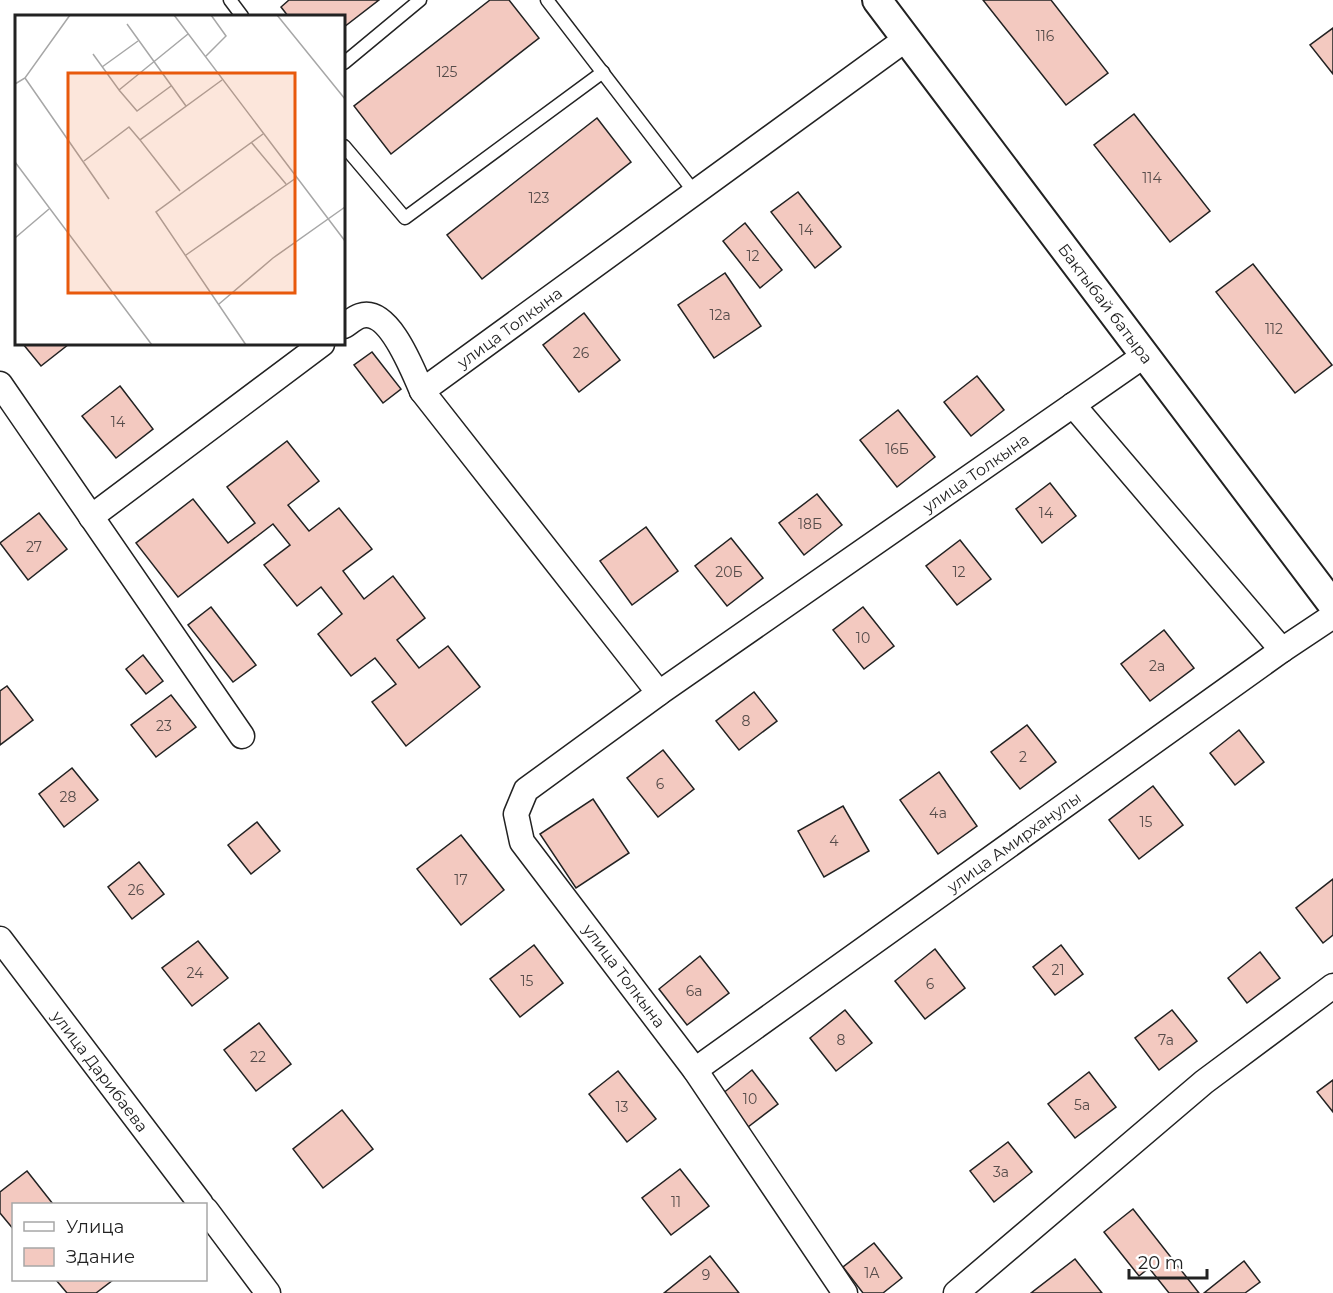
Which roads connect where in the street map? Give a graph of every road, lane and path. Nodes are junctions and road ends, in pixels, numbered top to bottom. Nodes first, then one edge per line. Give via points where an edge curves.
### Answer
1 (230, 0) edge
2 (420, 0) edge
3 (548, 0) edge
4 (877, 0) edge
5 (241, 15) edge
6 (906, 39) junction
7 (345, 62) edge
8 (603, 72) junction
9 (345, 147) edge
10 (695, 193) junction
11 (345, 325) edge
12 (321, 345) edge
13 (1145, 355) junction
14 (0, 384) edge
15 (422, 391) junction
16 (1073, 405) junction
17 (91, 517) junction
18 (1333, 605) edge
19 (1333, 616) edge
20 (1282, 650) junction
21 (658, 693) junction
22 (242, 736) dead end
23 (0, 939) edge
24 (1333, 986) edge
25 (695, 1070) junction
26 (200, 1203) edge
27 (207, 1211) edge
28 (268, 1293) edge
29 (845, 1293) edge
30 (956, 1293) edge

1 - 5 lane
2 - 7 lane
3 - 8 lane
4 - 6 street, Бактыбай батыра
6 - 10 street, улица Толкына
6 - 13 street, Бактыбай батыра
8 - 9 lane via 405,218
8 - 10 lane
10 - 15 street, улица Толкына
11 - 15 street via 361,316 372,316 381,322 397,338
12 - 17 street
13 - 16 street, улица Толкына
13 - 18 street, Бактыбай батыра
14 - 17 street
15 - 21 street
16 - 20 street
16 - 21 street, улица Толкына
17 - 22 street
19 - 20 street, улица Амирханулы
20 - 25 street, улица Амирханулы
21 - 25 street, улица Толкына via 526,790 516,814 522,842
23 - 26 street, улица Дарибаева
24 - 30 street via 1204,1082
25 - 29 street, улица Толкына
27 - 28 street

